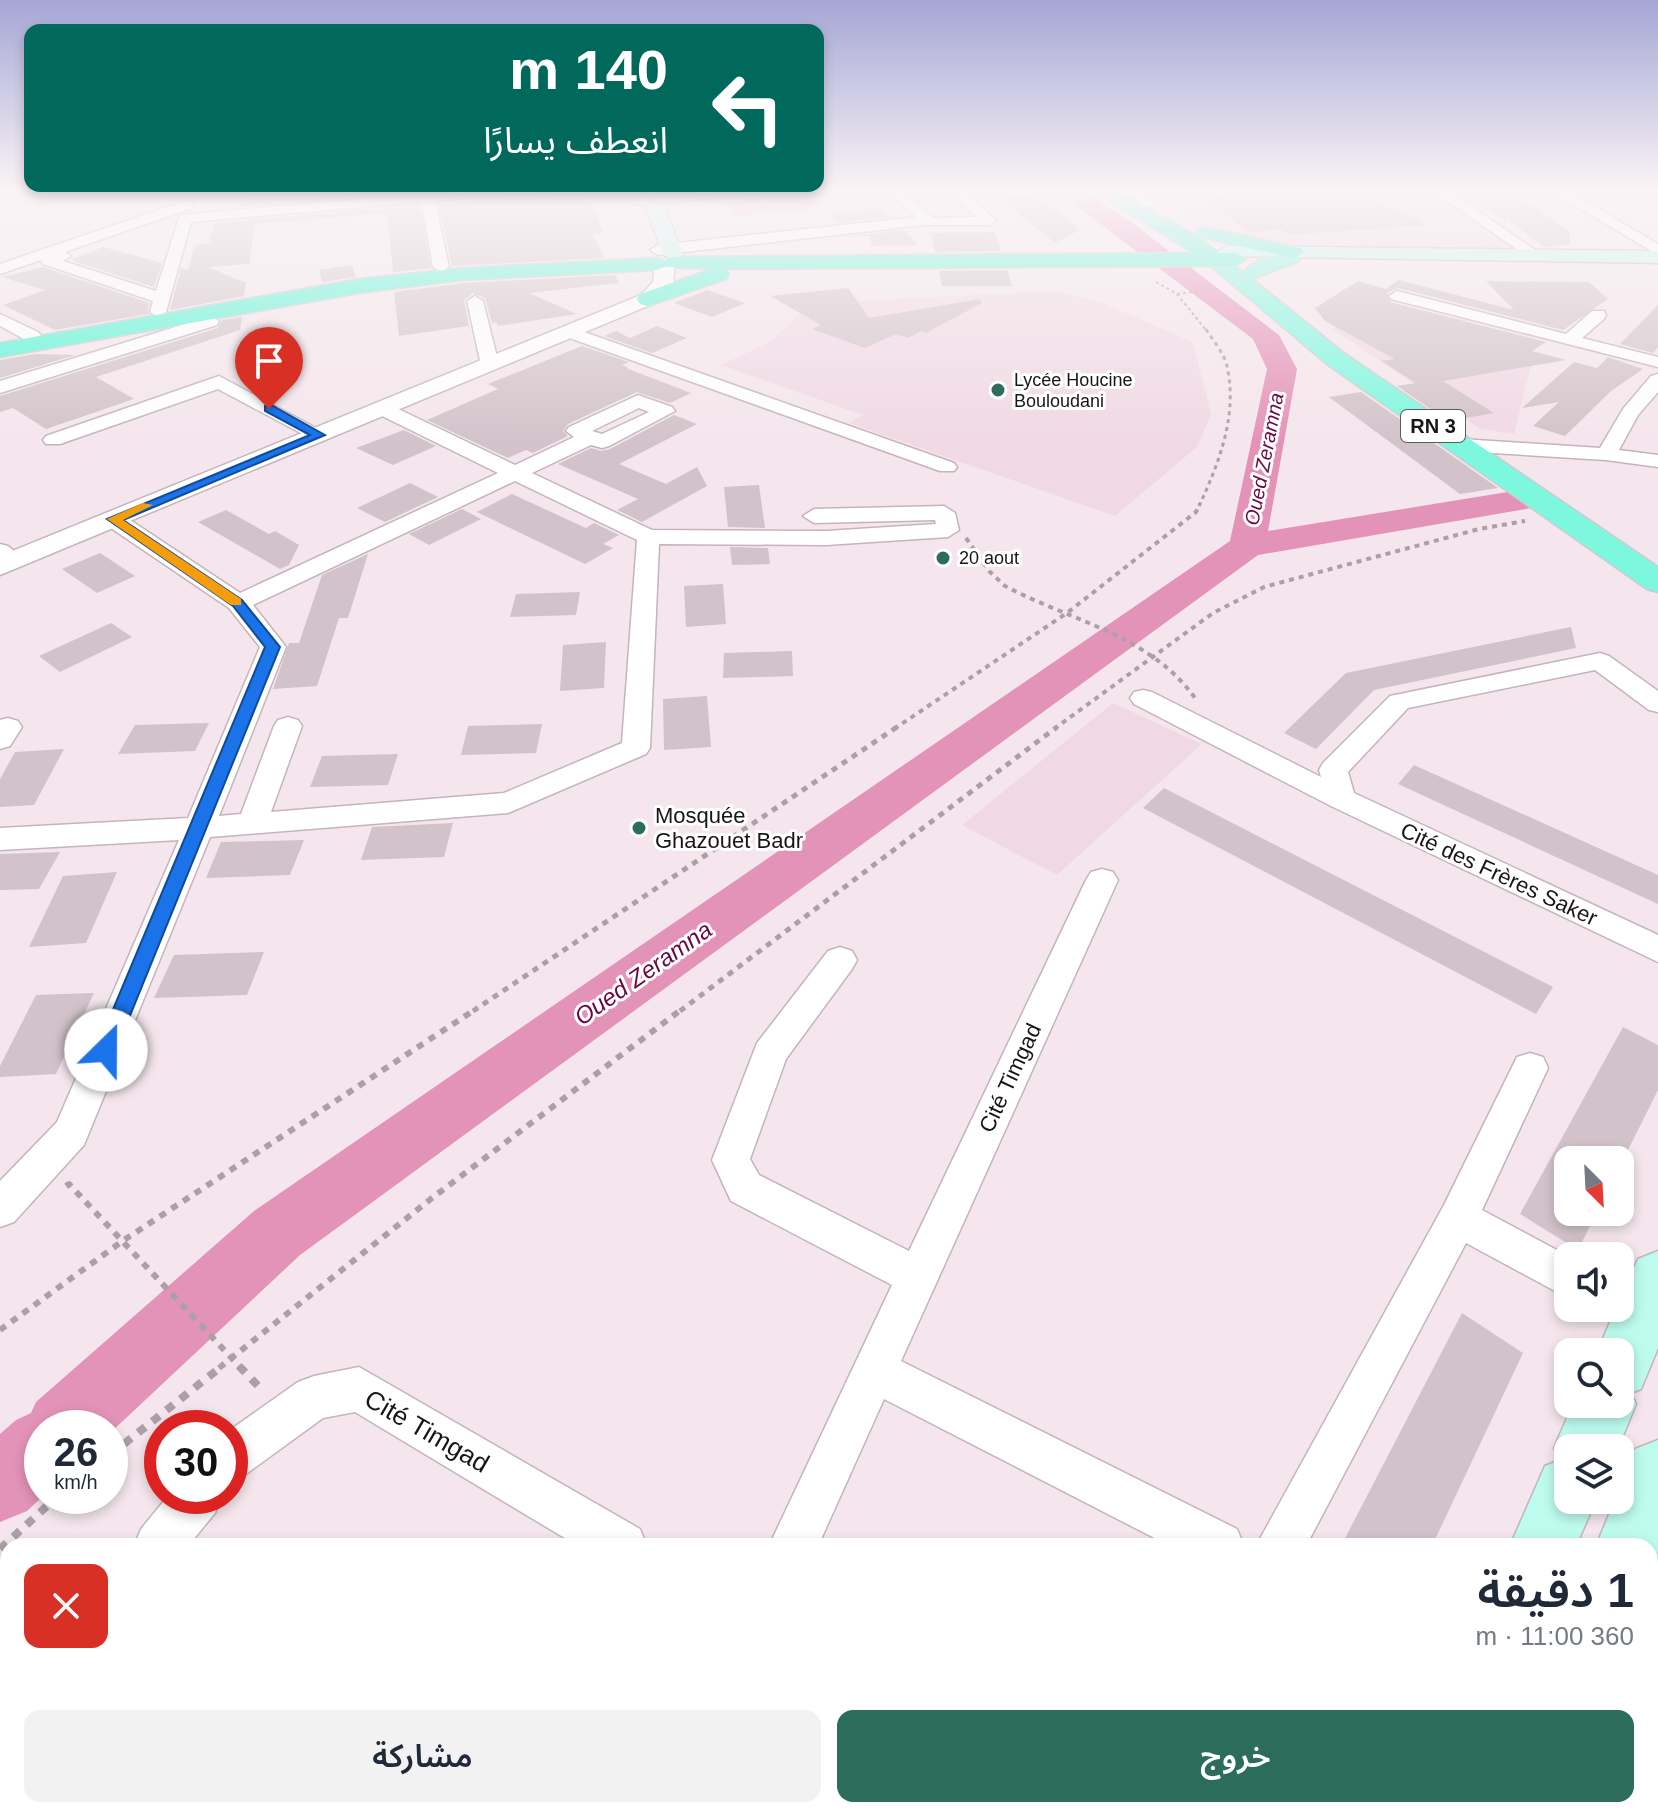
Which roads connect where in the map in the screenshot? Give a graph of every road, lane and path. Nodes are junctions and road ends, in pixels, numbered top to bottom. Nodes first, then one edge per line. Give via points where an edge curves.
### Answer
1 (80, 274) edge
2 (171, 274) edge
3 (392, 274) edge
4 (470, 274) edge
5 (664, 274) edge
6 (722, 274) edge
7 (1149, 274) edge
8 (1215, 274) edge
9 (1236, 274) edge
10 (1177, 294) junction
11 (1397, 296) dead end
12 (648, 299) junction
13 (475, 301) dead end
14 (159, 305) junction
15 (1598, 315) dead end
16 (0, 319) edge
17 (211, 321) dead end
18 (570, 332) junction
19 (32, 336) junction
20 (1569, 340) junction
21 (0, 342) edge
22 (0, 350) edge
23 (1658, 362) edge
24 (490, 365) junction
25 (0, 387) edge
26 (1655, 387) edge
27 (383, 409) junction
28 (319, 435) junction
29 (591, 437) dead end
30 (53, 440) dead end
31 (1494, 450) junction
32 (1609, 459) junction
33 (1658, 461) edge
34 (947, 467) dead end
35 (1658, 469) edge
36 (515, 474) junction
37 (1562, 514) junction
38 (814, 516) dead end
39 (113, 519) junction
40 (948, 530) junction
41 (648, 537) junction
42 (4, 559) edge
43 (1658, 566) edge
44 (1658, 582) edge
45 (238, 603) junction
46 (1067, 613) junction
47 (1156, 657) junction
48 (1143, 698) dead end
49 (1658, 704) edge
50 (288, 726) dead end
51 (1341, 799) junction
52 (252, 824) junction
53 (199, 828) junction
54 (0, 839) edge
55 (1102, 880) dead end
56 (1658, 949) edge
57 (840, 960) dead end
58 (1530, 1068) dead end
59 (55, 1190) dead end
60 (0, 1209) edge
61 (1458, 1218) junction
62 (127, 1243) junction
63 (1554, 1270) edge
64 (918, 1277) junction
65 (0, 1330) edge
66 (231, 1359) junction
67 (875, 1371) junction
68 (128, 1441) edge
69 (248, 1445) edge
70 (38, 1514) edge
71 (184, 1514) edge
72 (1557, 1514) edge
73 (12, 1538) edge
74 (164, 1538) edge
75 (610, 1538) edge
76 (797, 1538) edge
77 (1204, 1538) edge
78 (1284, 1538) edge
79 (1547, 1538) edge

1 - 14 street
2 - 14 street
3 - 14 highway
4 - 22 highway via 247,304
5 - 12 street via 663,284
6 - 12 highway
7 - 10 path
8 - 10 path
9 - 31 main road, RN 3 via 1336,359
10 - 46 path via 1199,317 1227,364 1230,408 1220,462 1196,512
11 - 20 street
12 - 18 street
13 - 24 street
14 - 19 highway
15 - 20 street
16 - 19 street
17 - 25 street
18 - 24 street
18 - 34 street
19 - 21 highway
20 - 23 street
24 - 27 street
26 - 32 street via 1630,413
27 - 28 street
27 - 36 street
28 - 30 street via 219,382
28 - 39 street
29 - 36 street
31 - 32 street
31 - 32 street
31 - 37 main road, RN 3
31 - 43 main road, RN 3
32 - 33 street
32 - 35 street
36 - 41 street
36 - 45 street
37 - 44 main road, RN 3
37 - 47 path via 1479,529 1264,587 1213,613
38 - 40 street via 944,513
39 - 42 street
39 - 45 street
40 - 41 street via 826,538
40 - 46 path via 964,535 1002,585
41 - 52 street via 636,748 508,803
45 - 53 street via 273,647
46 - 47 path
46 - 62 path
47 - 66 path via 432,1198
48 - 51 street, Cité des Frères Saker
49 - 51 street via 1600,661 1399,702 1333,770
50 - 52 street
51 - 56 street, Cité des Frères Saker
52 - 53 street
53 - 54 street
53 - 60 street via 71,1133
55 - 64 street, Cité Timgad
57 - 64 street via 770,1053 731,1160 745,1188
58 - 61 street
59 - 62 path via 69,1184
61 - 63 street
61 - 78 street
62 - 65 path
62 - 66 path
64 - 67 street, Cité Timgad
66 - 68 path
67 - 76 street, Cité Timgad
67 - 77 street
69 - 75 street, Cité Timgad via 314,1398 359,1389
70 - 73 path
71 - 74 street
72 - 79 main road

